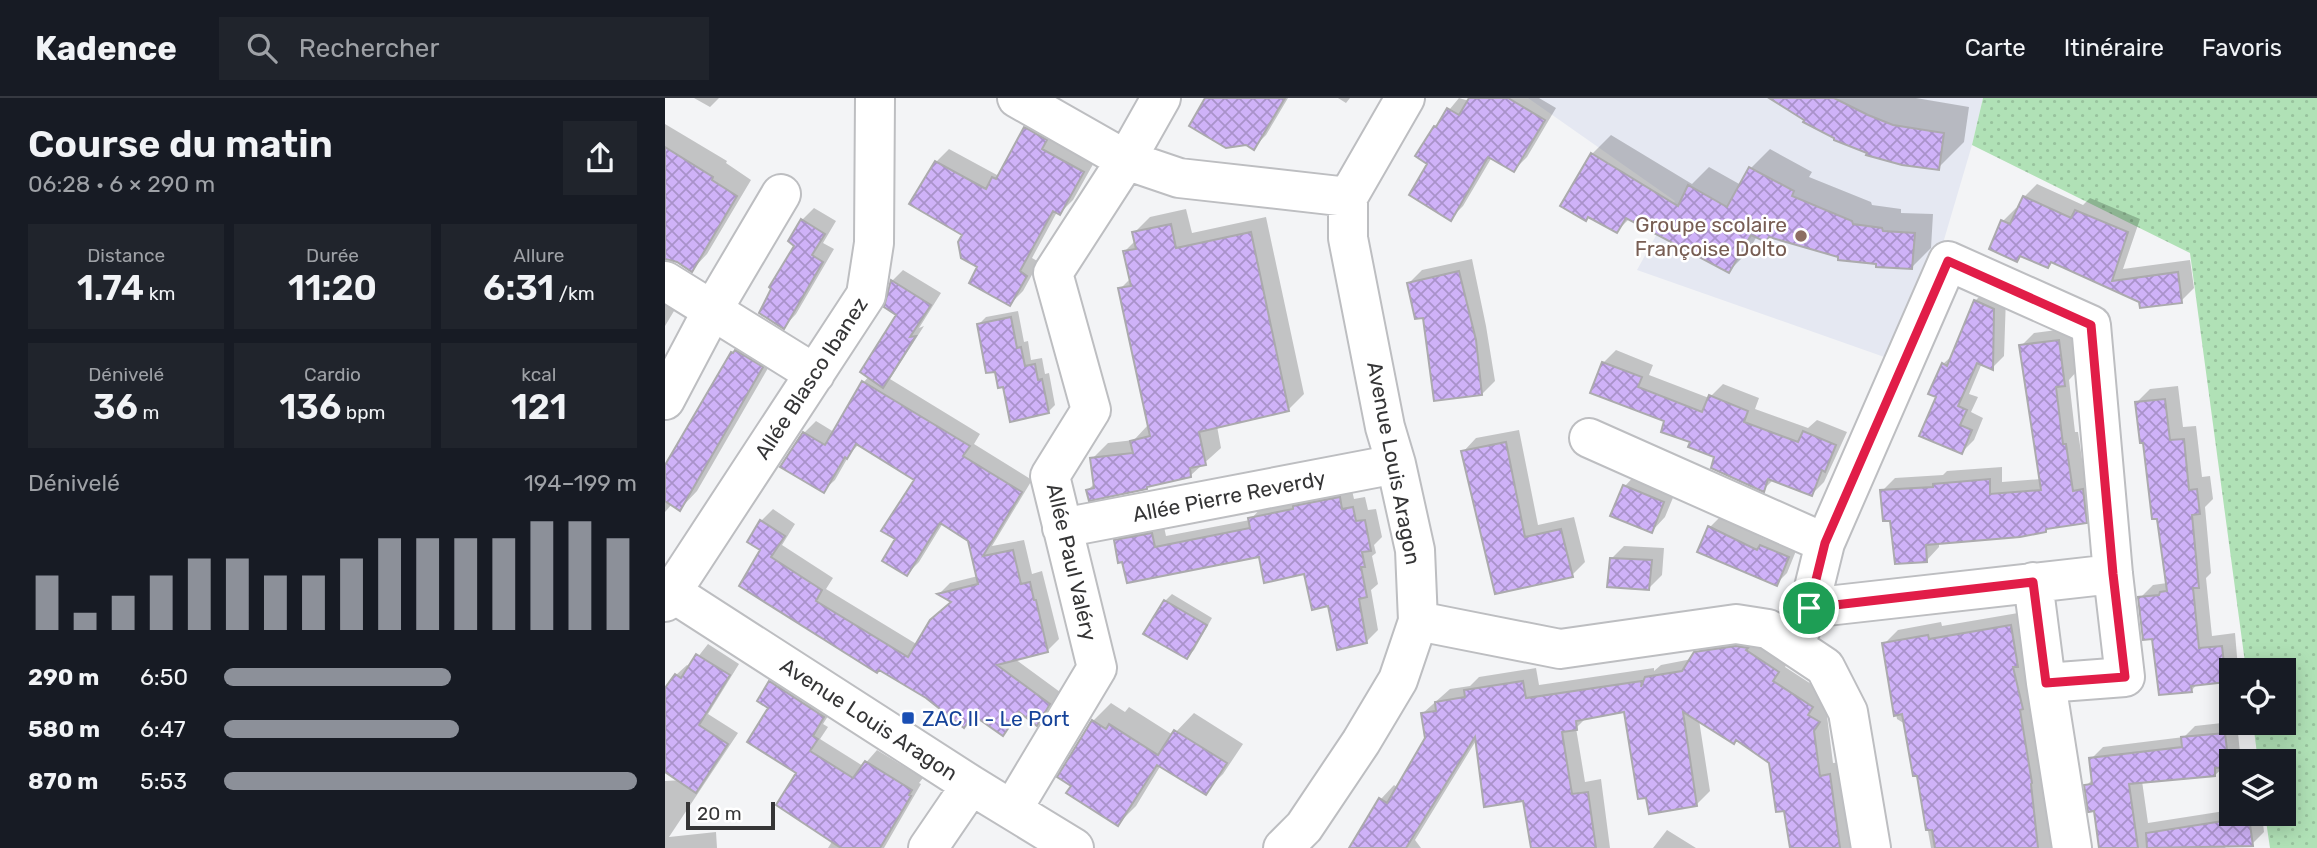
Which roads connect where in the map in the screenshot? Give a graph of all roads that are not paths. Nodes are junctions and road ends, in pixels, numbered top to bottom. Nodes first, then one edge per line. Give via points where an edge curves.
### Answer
1 (875, 98) edge
2 (1017, 98) edge
3 (1161, 98) edge
4 (1405, 98) edge
5 (1126, 160) junction
6 (781, 194) dead end
7 (1348, 197) junction
8 (665, 281) edge
9 (713, 309) junction
10 (815, 374) junction
11 (665, 400) edge
12 (1590, 438) dead end
13 (1396, 464) junction
14 (1062, 528) junction
15 (1825, 543) junction
16 (2113, 574) junction
17 (2033, 582) junction
18 (667, 594) edge
19 (1809, 608) junction
20 (1418, 621) junction
21 (1794, 646) junction
22 (2046, 683) junction
23 (971, 785) junction
24 (1012, 810) junction
25 (1066, 846) edge
26 (928, 848) edge
27 (1283, 848) edge
28 (1871, 848) edge
29 (2072, 848) edge

1 - 10 street, Allée Blasco Ibanez via 874,243 866,295
2 - 5 street
3 - 5 street, Allée Paul Valéry
4 - 7 street, Avenue Louis Aragon
5 - 7 street via 1179,178
5 - 14 street, Allée Paul Valéry via 1053,272 1091,410 1050,476
6 - 9 street
7 - 13 street, Avenue Louis Aragon via 1348,238
8 - 9 street
9 - 10 street
9 - 11 street
10 - 18 street, Allée Blasco Ibanez
12 - 15 street
13 - 14 street, Allée Pierre Reverdy
13 - 20 street, Avenue Louis Aragon via 1415,550
14 - 24 street, Allée Paul Valéry via 1097,668
15 - 16 street via 1952,251 2091,325
15 - 19 street
16 - 17 street
16 - 22 street via 2125,677
17 - 19 street
17 - 22 street
18 - 23 street, Avenue Louis Aragon
19 - 21 street
20 - 21 street via 1560,649 1736,624 1768,629
20 - 27 street, Avenue Louis Aragon via 1398,680 1304,827
21 - 28 street via 1825,667 1848,712
22 - 29 street
23 - 24 street, Avenue Louis Aragon
23 - 26 street
24 - 25 street, Avenue Louis Aragon

